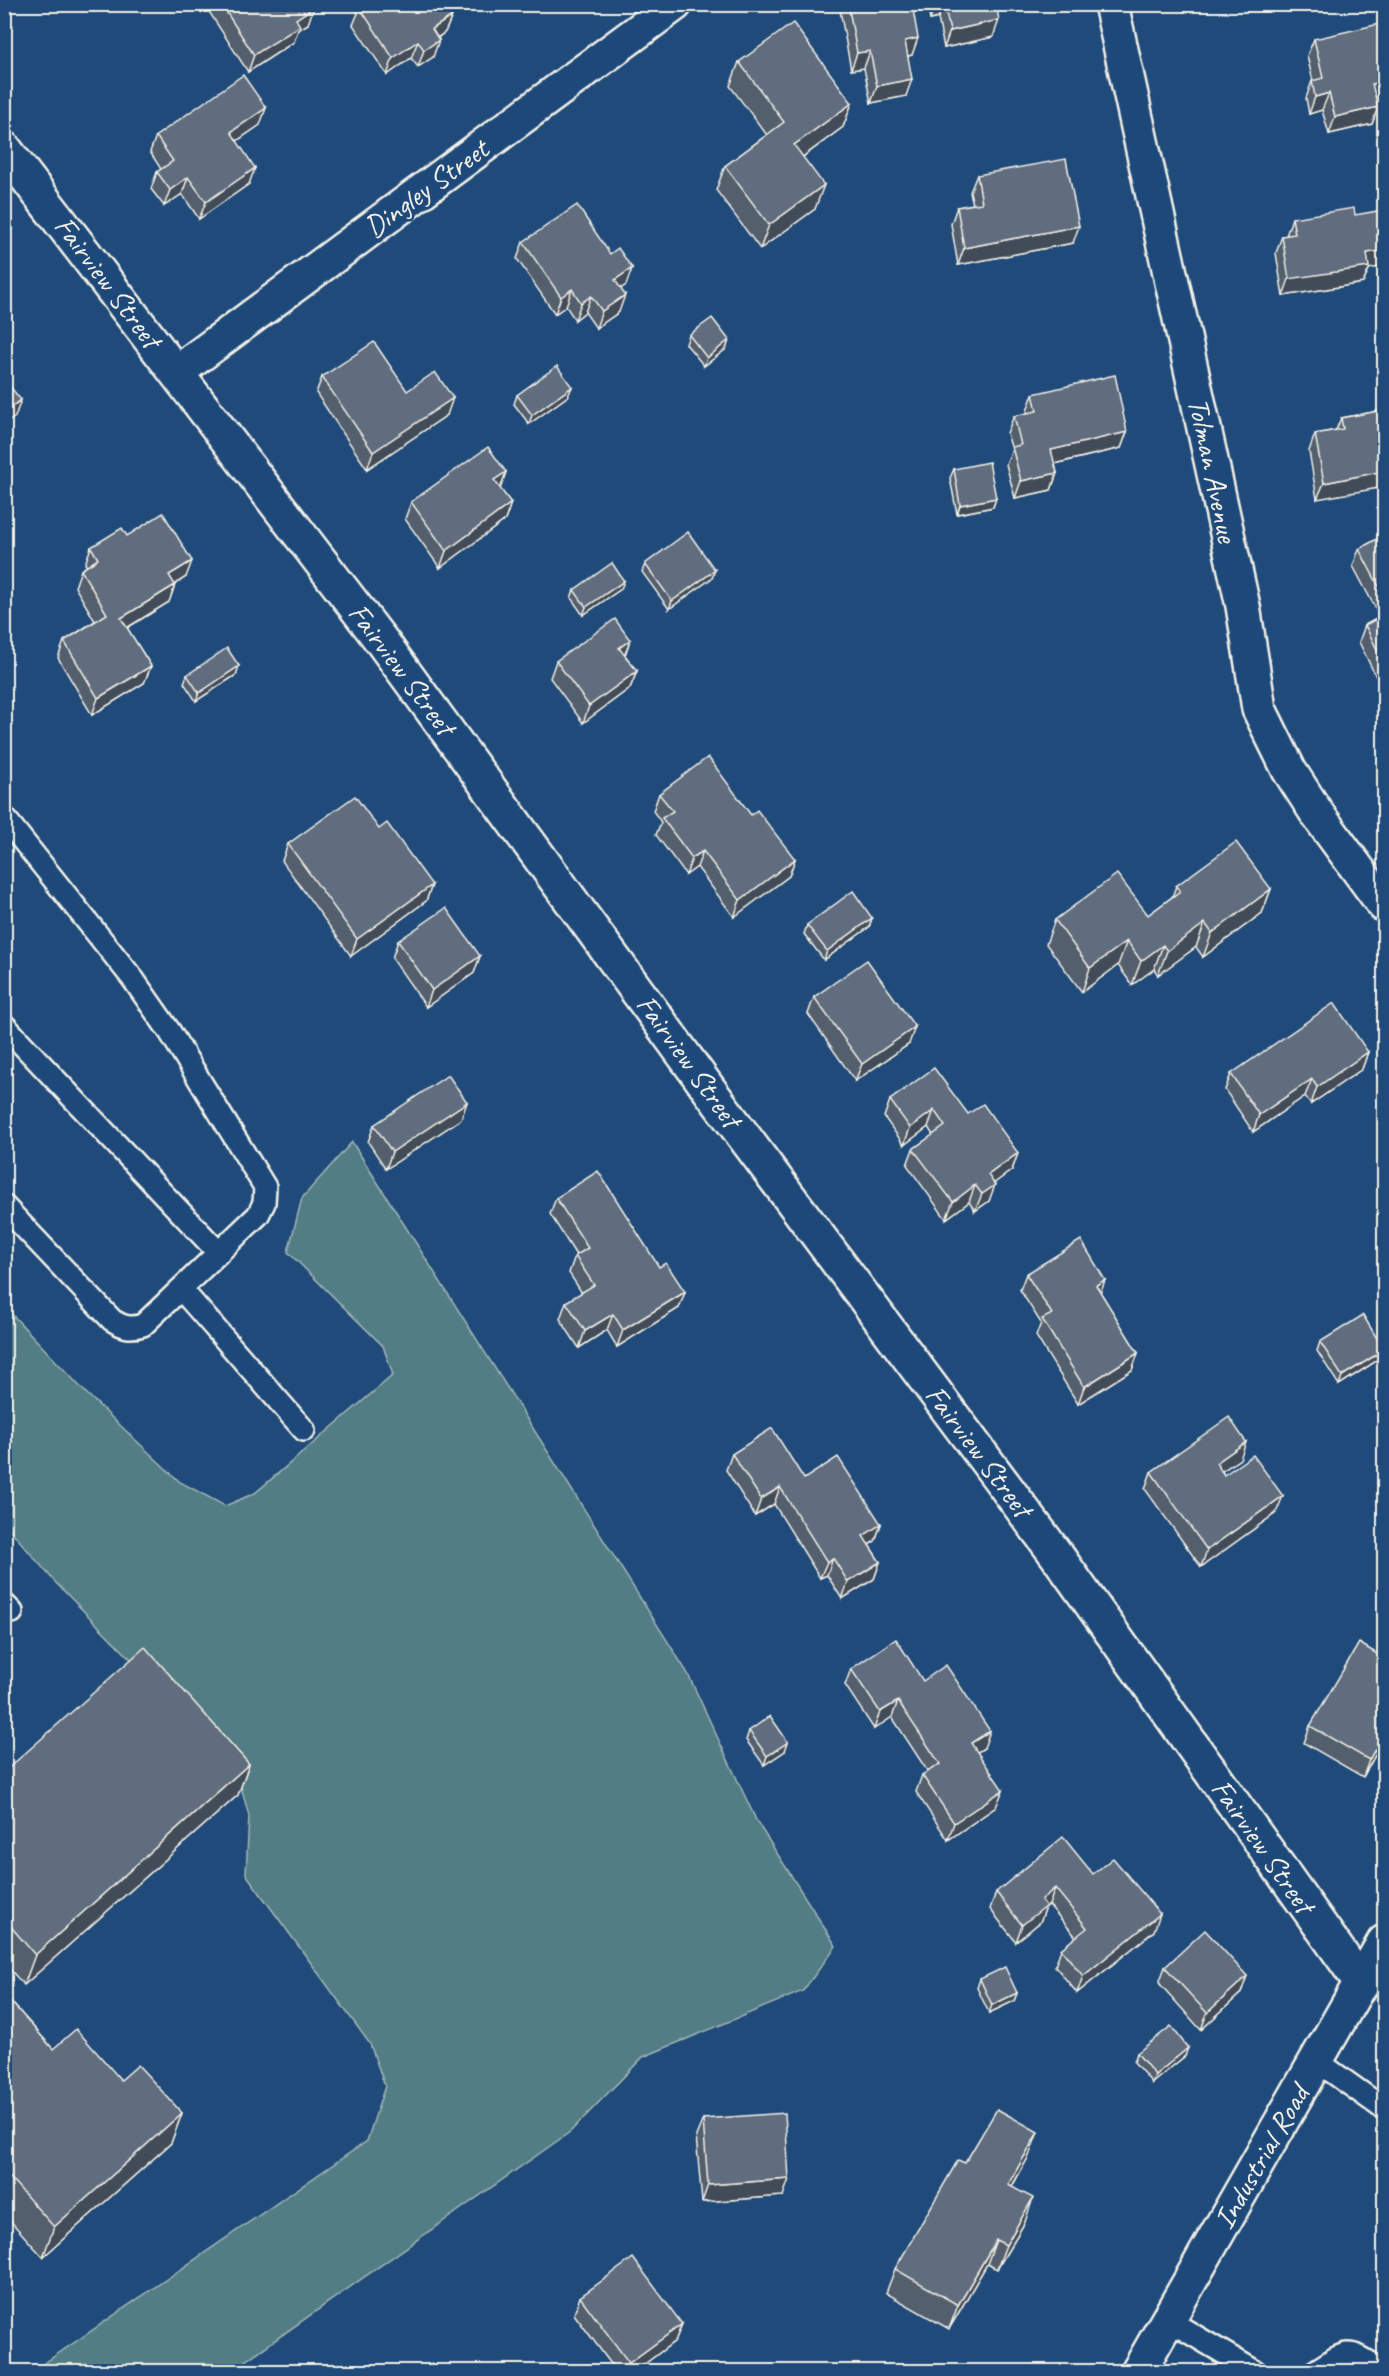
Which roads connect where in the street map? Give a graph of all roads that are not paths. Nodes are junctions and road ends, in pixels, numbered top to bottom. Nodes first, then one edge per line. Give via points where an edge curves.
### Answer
1 (675, 4) edge
2 (1111, 4) edge
3 (4, 147) edge
4 (177, 372) junction
5 (4, 817) edge
6 (1384, 905) edge
7 (4, 1024) edge
8 (4, 1206) edge
9 (219, 1252) junction
10 (181, 1289) junction
11 (304, 1430) dead end
12 (1384, 1942) edge
13 (1362, 1984) junction
14 (1317, 2061) junction
15 (1384, 2109) edge
16 (1168, 2320) junction
17 (1384, 2371) edge
18 (1138, 2372) edge
19 (1256, 2372) edge
20 (1314, 2372) edge

1 - 4 street, Dingley Street
2 - 6 street, Tolman Avenue via 1243,606 1259,710 1312,806
3 - 4 street, Fairview Street
4 - 13 street, Fairview Street via 383,643 1051,1548
5 - 9 lane via 133,979 265,1187 258,1215
7 - 9 lane
8 - 10 lane via 119,1325 143,1325
9 - 10 lane
10 - 11 lane
12 - 13 street, Industrial Road
13 - 14 street, Industrial Road
14 - 15 lane
14 - 16 street, Industrial Road
16 - 18 street, Industrial Road
16 - 19 lane
17 - 20 lane via 1353,2353 1343,2353

